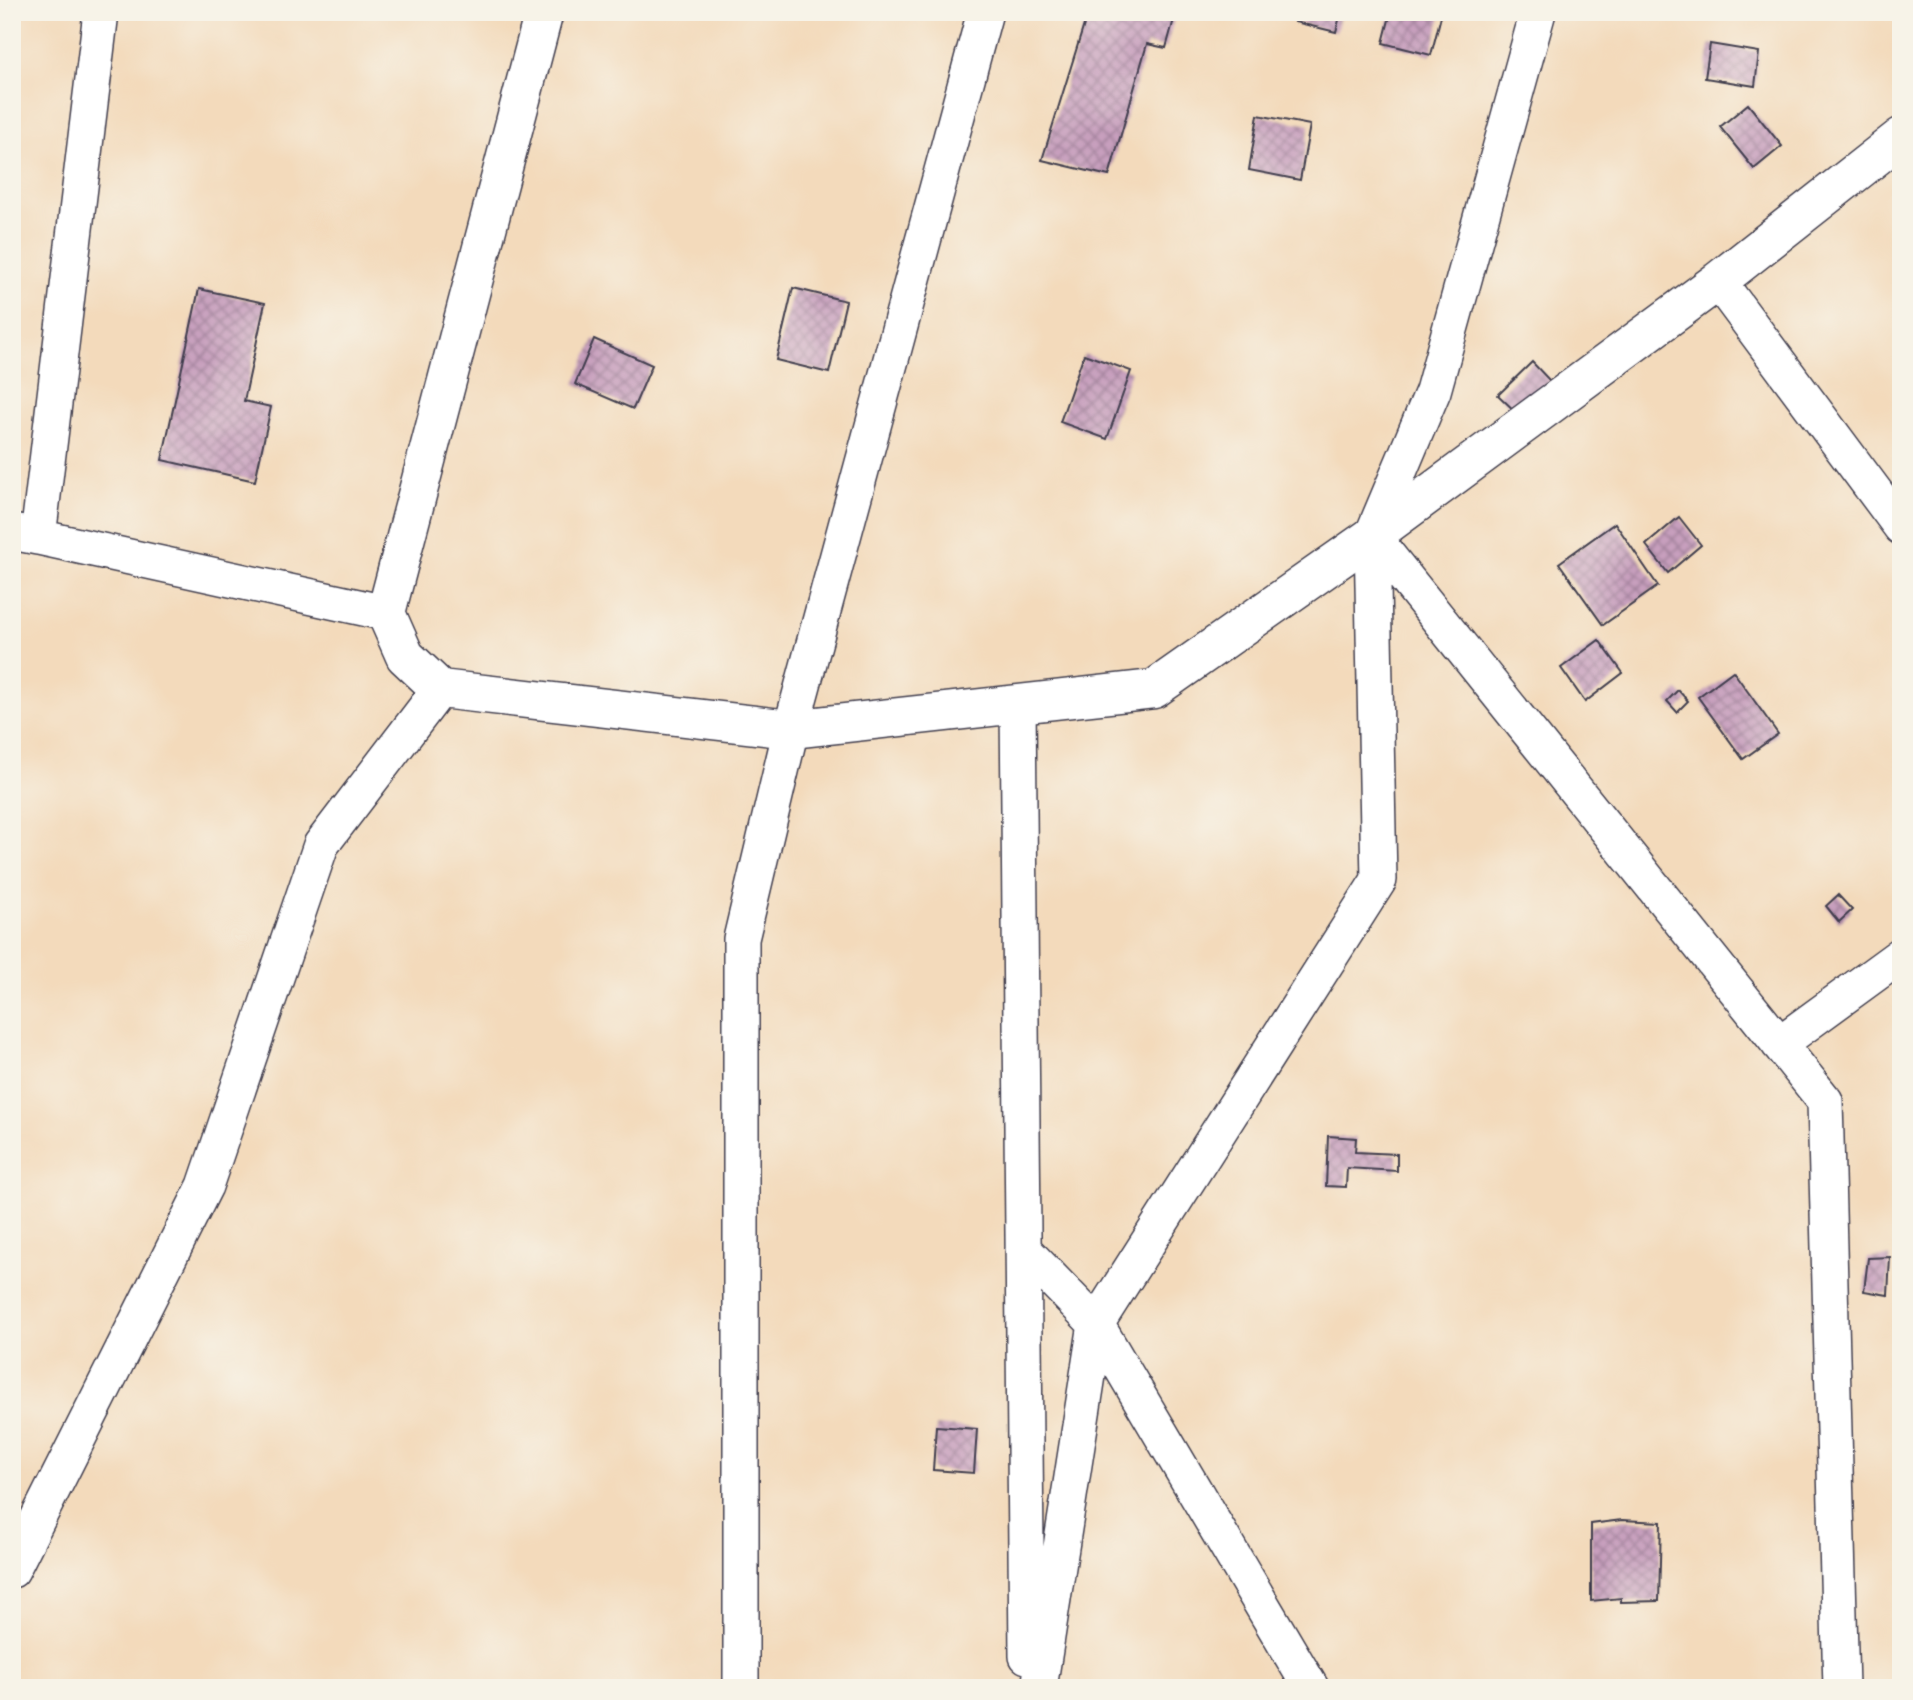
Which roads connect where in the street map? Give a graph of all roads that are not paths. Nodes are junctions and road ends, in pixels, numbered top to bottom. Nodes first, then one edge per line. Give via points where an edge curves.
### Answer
1 (102, 12) edge
2 (544, 12) edge
3 (985, 12) edge
4 (1538, 12) edge
5 (1901, 137) edge
6 (1718, 281) junction
7 (1901, 527) edge
8 (25, 534) edge
9 (1372, 536) junction
10 (386, 613) junction
11 (440, 689) junction
12 (1018, 704) junction
13 (791, 729) junction
14 (1901, 955) edge
15 (1779, 1044) junction
16 (1023, 1249) junction
17 (1096, 1324) junction
18 (12, 1570) edge
19 (741, 1688) edge
20 (1027, 1688) edge
21 (1039, 1688) edge
22 (1311, 1688) edge
23 (1840, 1688) edge

1 - 8 street
2 - 10 street
3 - 13 street
4 - 9 street via 1433,391
5 - 6 street
6 - 7 street
6 - 9 street
8 - 10 street
9 - 12 street via 1154,689
9 - 15 street
9 - 17 street via 1379,880
10 - 11 street via 405,656
11 - 13 street
11 - 18 street via 321,845 205,1186
12 - 13 street
12 - 16 street
13 - 19 street via 741,939
14 - 15 street
15 - 23 street via 1825,1101
16 - 17 street
16 - 20 street
17 - 21 street
17 - 22 street

